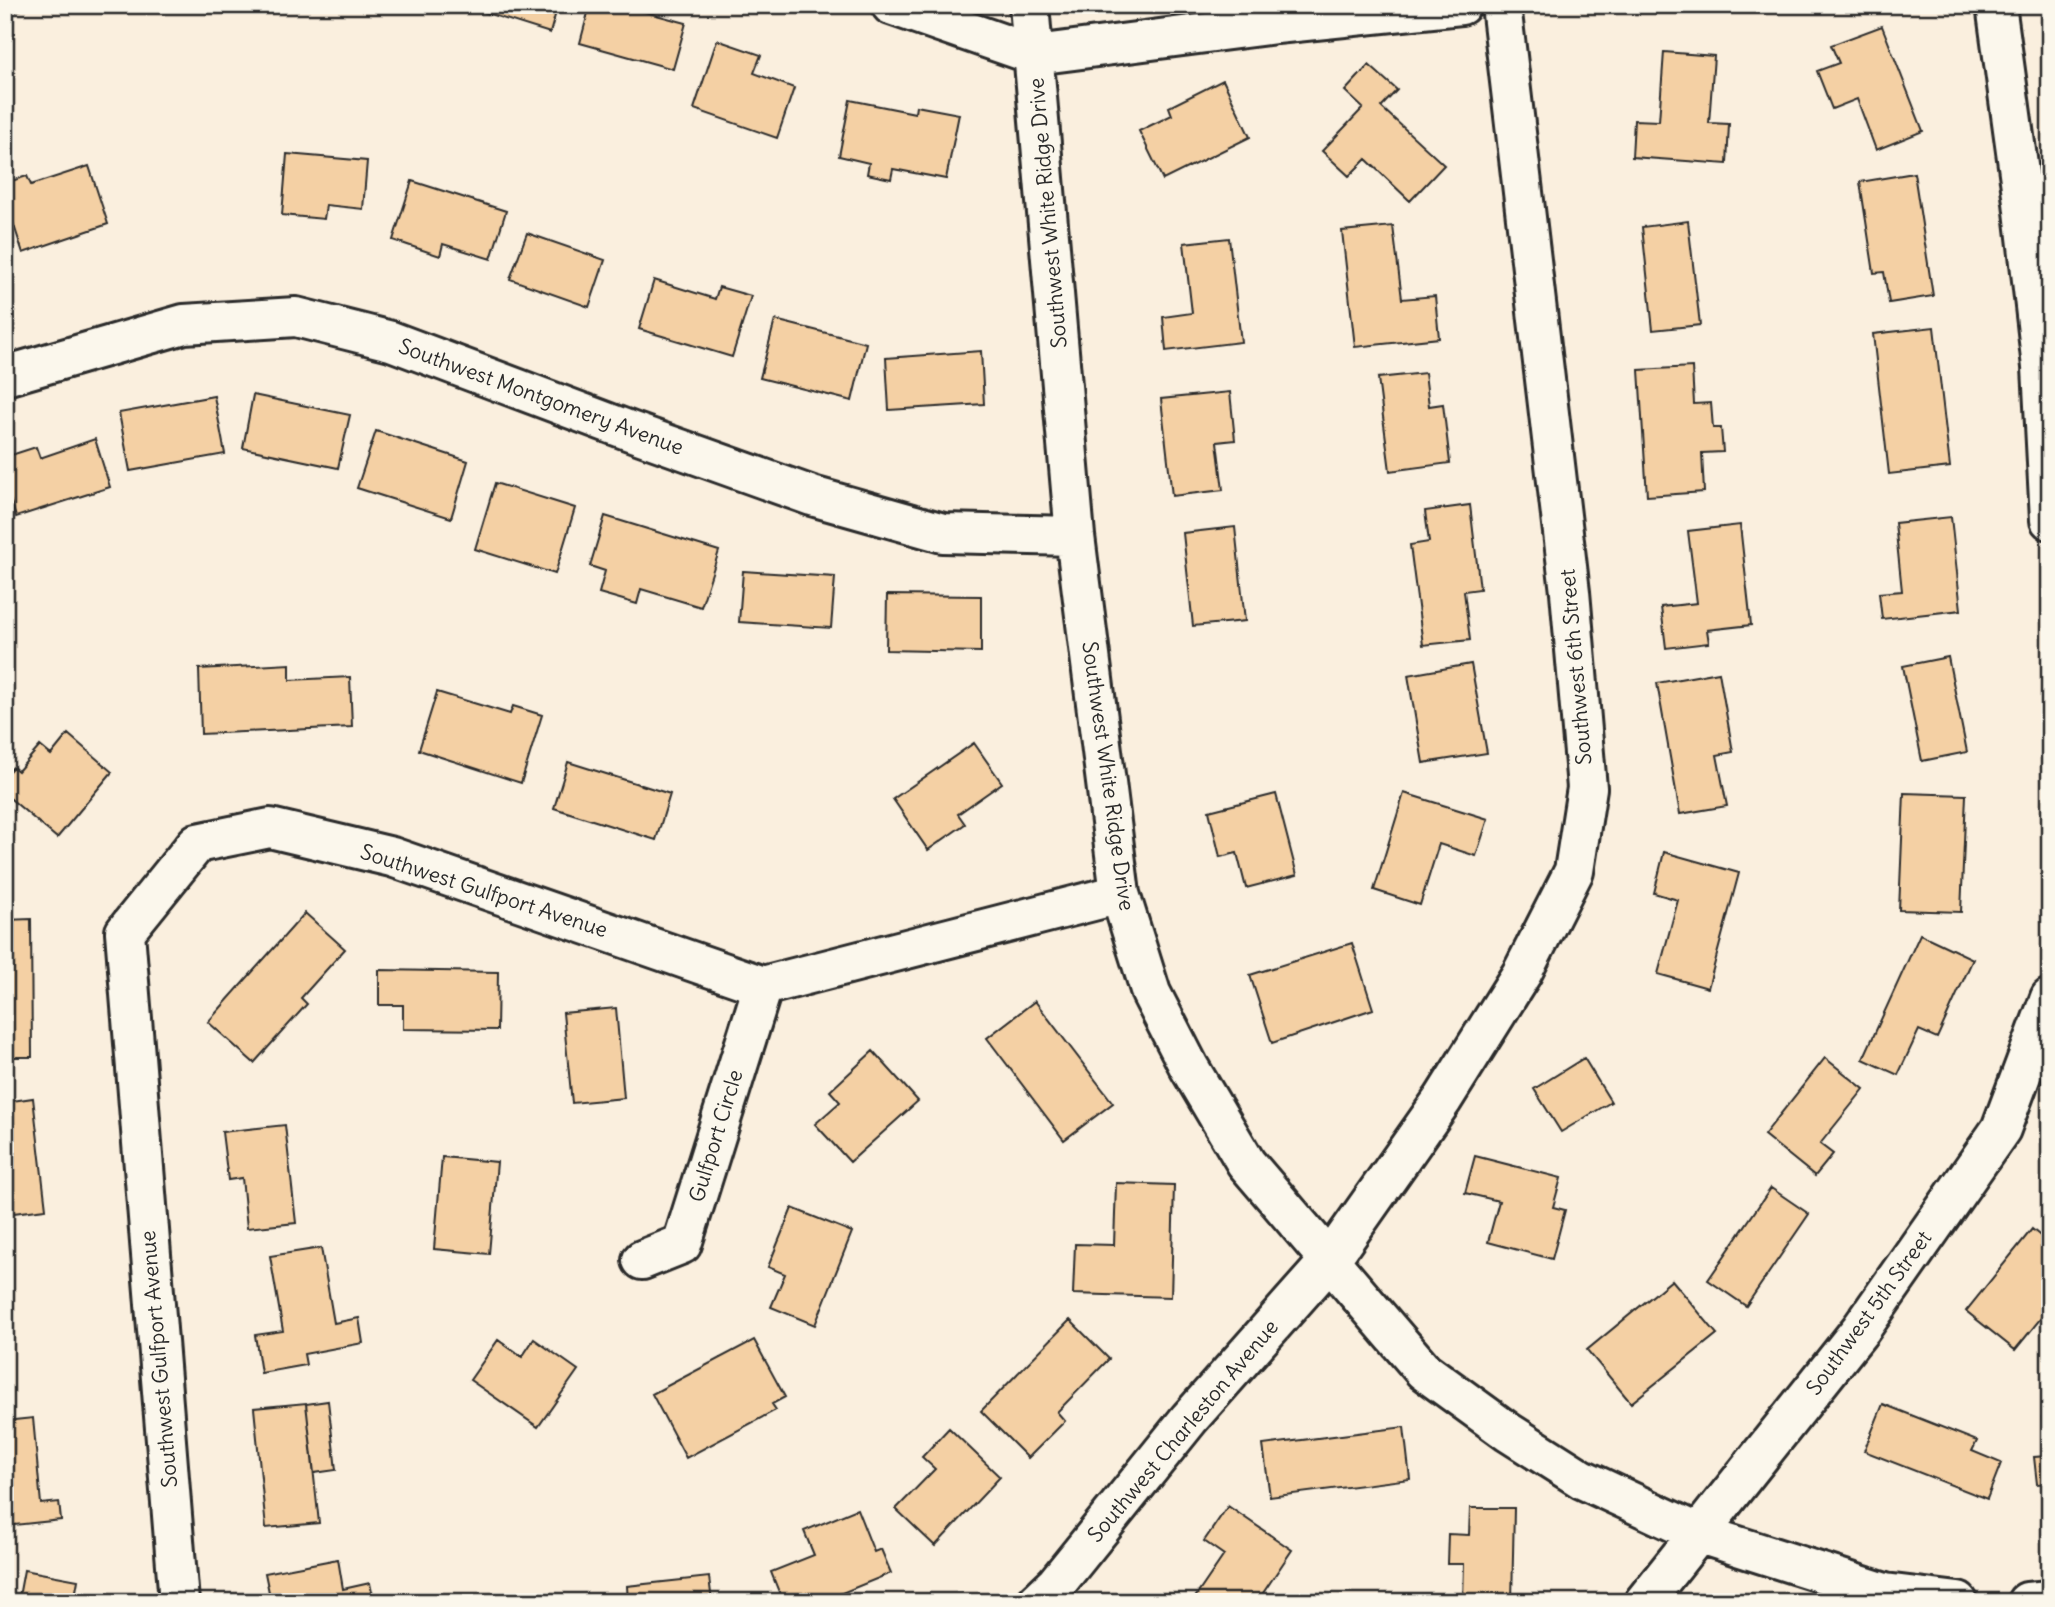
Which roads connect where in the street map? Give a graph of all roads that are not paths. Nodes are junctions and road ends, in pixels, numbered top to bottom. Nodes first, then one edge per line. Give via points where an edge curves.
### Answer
1 (891, 5) edge
2 (1029, 5) edge
3 (1461, 5) edge
4 (1501, 5) edge
5 (1996, 5) edge
6 (1035, 55) junction
7 (5, 376) edge
8 (2050, 520) edge
9 (1075, 536) junction
10 (1120, 894) junction
11 (763, 986) junction
12 (2050, 998) edge
13 (1330, 1260) junction
14 (642, 1261) dead end
15 (1700, 1534) junction
16 (2050, 1600) edge
17 (179, 1602) edge
18 (1037, 1602) edge
19 (1644, 1602) edge
20 (1958, 1602) edge
21 (2027, 1602) edge

1 - 6 street
2 - 6 street, Southwest White Ridge Drive
3 - 6 street
4 - 13 street, Southwest 6th Street via 1570,592 1587,788 1574,871 1522,973 1443,1099
5 - 8 street via 2042,367
6 - 9 street, Southwest White Ridge Drive
7 - 9 street, Southwest Montgomery Avenue via 184,324 296,317 391,341 812,496 943,533
9 - 10 street, Southwest White Ridge Drive
10 - 11 street
10 - 13 street, Southwest White Ridge Drive via 1151,993 1189,1067 1246,1163
11 - 14 street, Gulfport Circle via 682,1244
11 - 17 street, Southwest Gulfport Avenue via 392,858 270,828 197,843 125,933
12 - 15 street, Southwest 5th Street via 2001,1129 1861,1329
13 - 15 street, Southwest White Ridge Drive via 1424,1371 1582,1479
13 - 18 street, Southwest Charleston Avenue via 1189,1419
15 - 19 street, Southwest 5th Street
15 - 20 street, Southwest White Ridge Drive via 1885,1592
16 - 21 street

